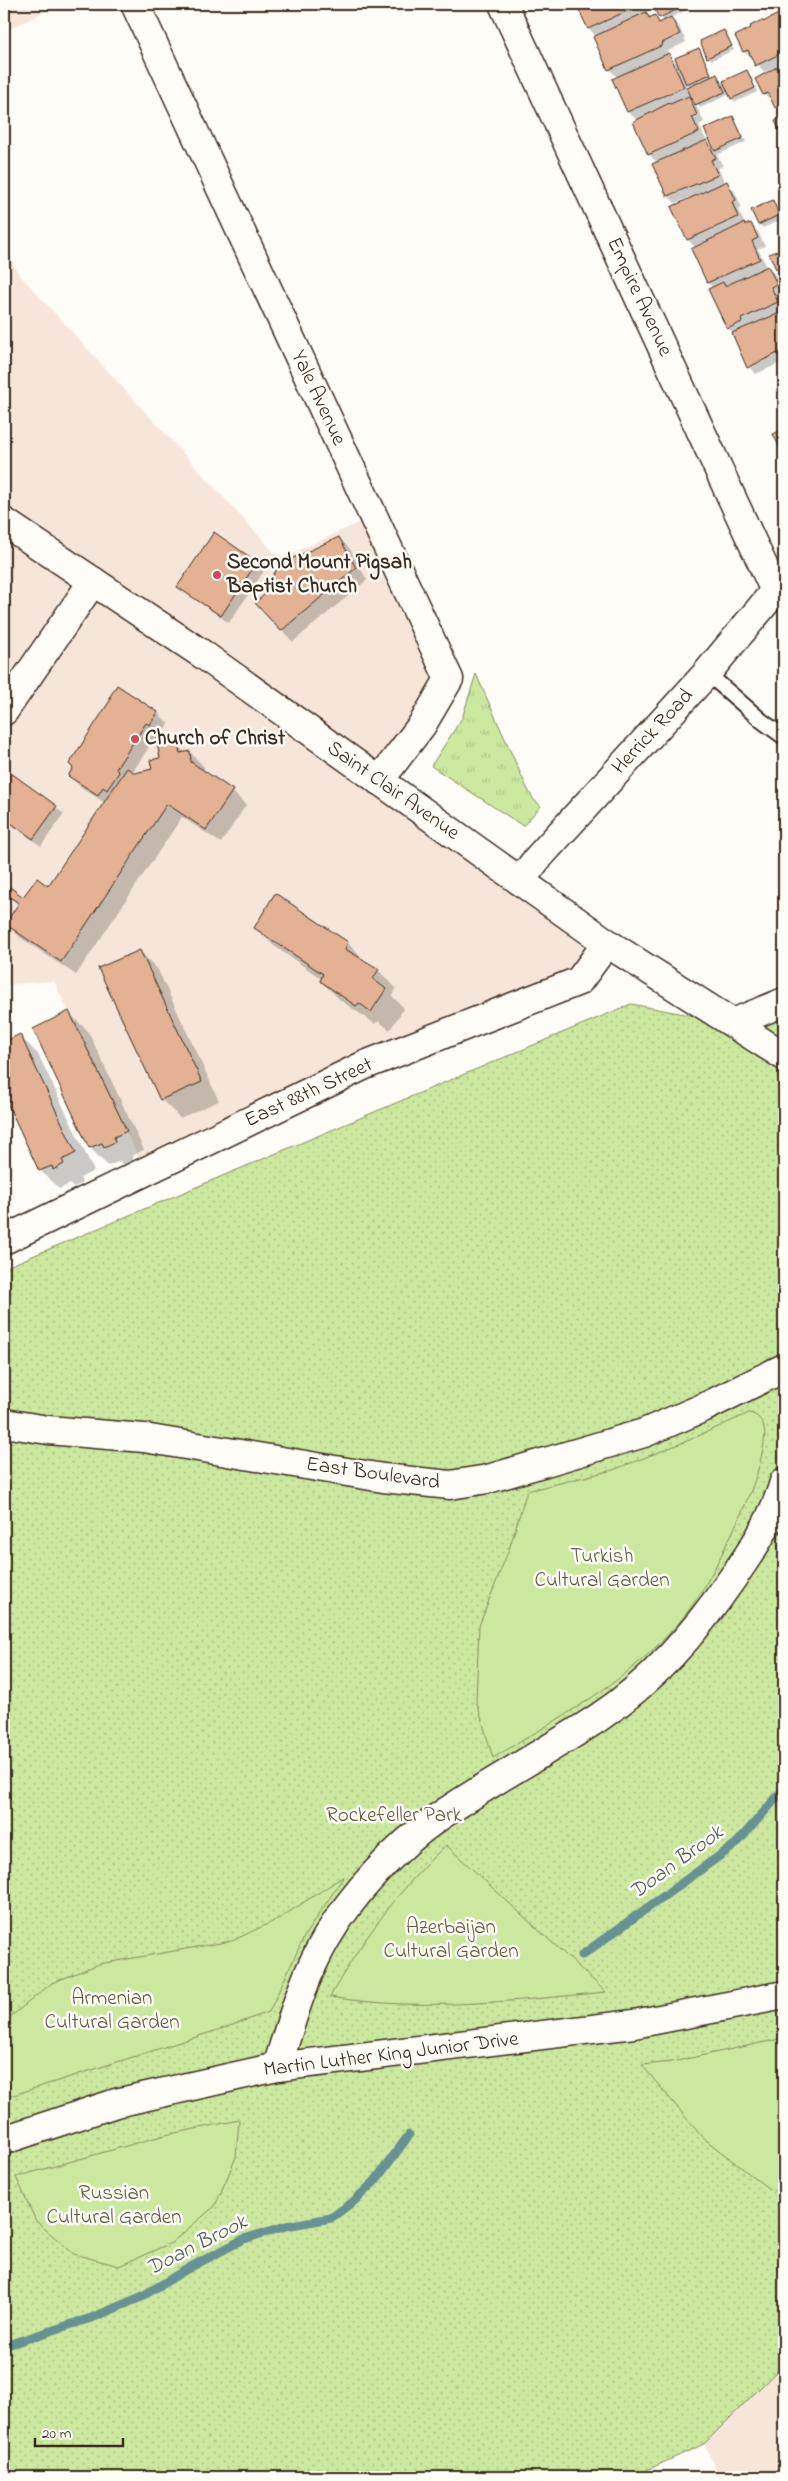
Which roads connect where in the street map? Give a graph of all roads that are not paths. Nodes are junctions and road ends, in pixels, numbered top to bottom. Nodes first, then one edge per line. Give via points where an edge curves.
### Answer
1 (135, 4) edge
2 (503, 4) edge
3 (4, 522) edge
4 (93, 581) junction
5 (779, 587) edge
6 (707, 673) junction
7 (4, 711) edge
8 (784, 737) edge
9 (378, 781) junction
10 (520, 881) junction
11 (607, 943) junction
12 (784, 1002) edge
13 (732, 1023) junction
14 (784, 1056) edge
15 (4, 1240) edge
16 (784, 1368) edge
17 (4, 1424) edge
18 (784, 1482) edge
19 (784, 1995) edge
20 (277, 2067) junction
21 (4, 2140) edge

1 - 9 street, Yale Avenue via 449,679 422,725
2 - 5 street, Empire Avenue
3 - 4 street, Saint Clair Avenue
4 - 7 street
4 - 9 street, Saint Clair Avenue via 202,654
5 - 6 street, Herrick Road
6 - 8 lane
6 - 10 street, Herrick Road
9 - 10 street, Saint Clair Avenue
10 - 11 street, Saint Clair Avenue
11 - 13 street, Saint Clair Avenue
11 - 15 street, East 88th Street via 578,981 365,1065
12 - 13 street
13 - 14 street, Saint Clair Avenue
16 - 17 street, East Boulevard via 644,1433 488,1479 450,1485 383,1478 144,1438
18 - 20 street via 776,1508 751,1552 710,1612 663,1666 590,1724 436,1819 365,1885 317,1956
19 - 20 street, Martin Luther King Junior Drive via 634,2024
20 - 21 street, Martin Luther King Junior Drive via 116,2102

